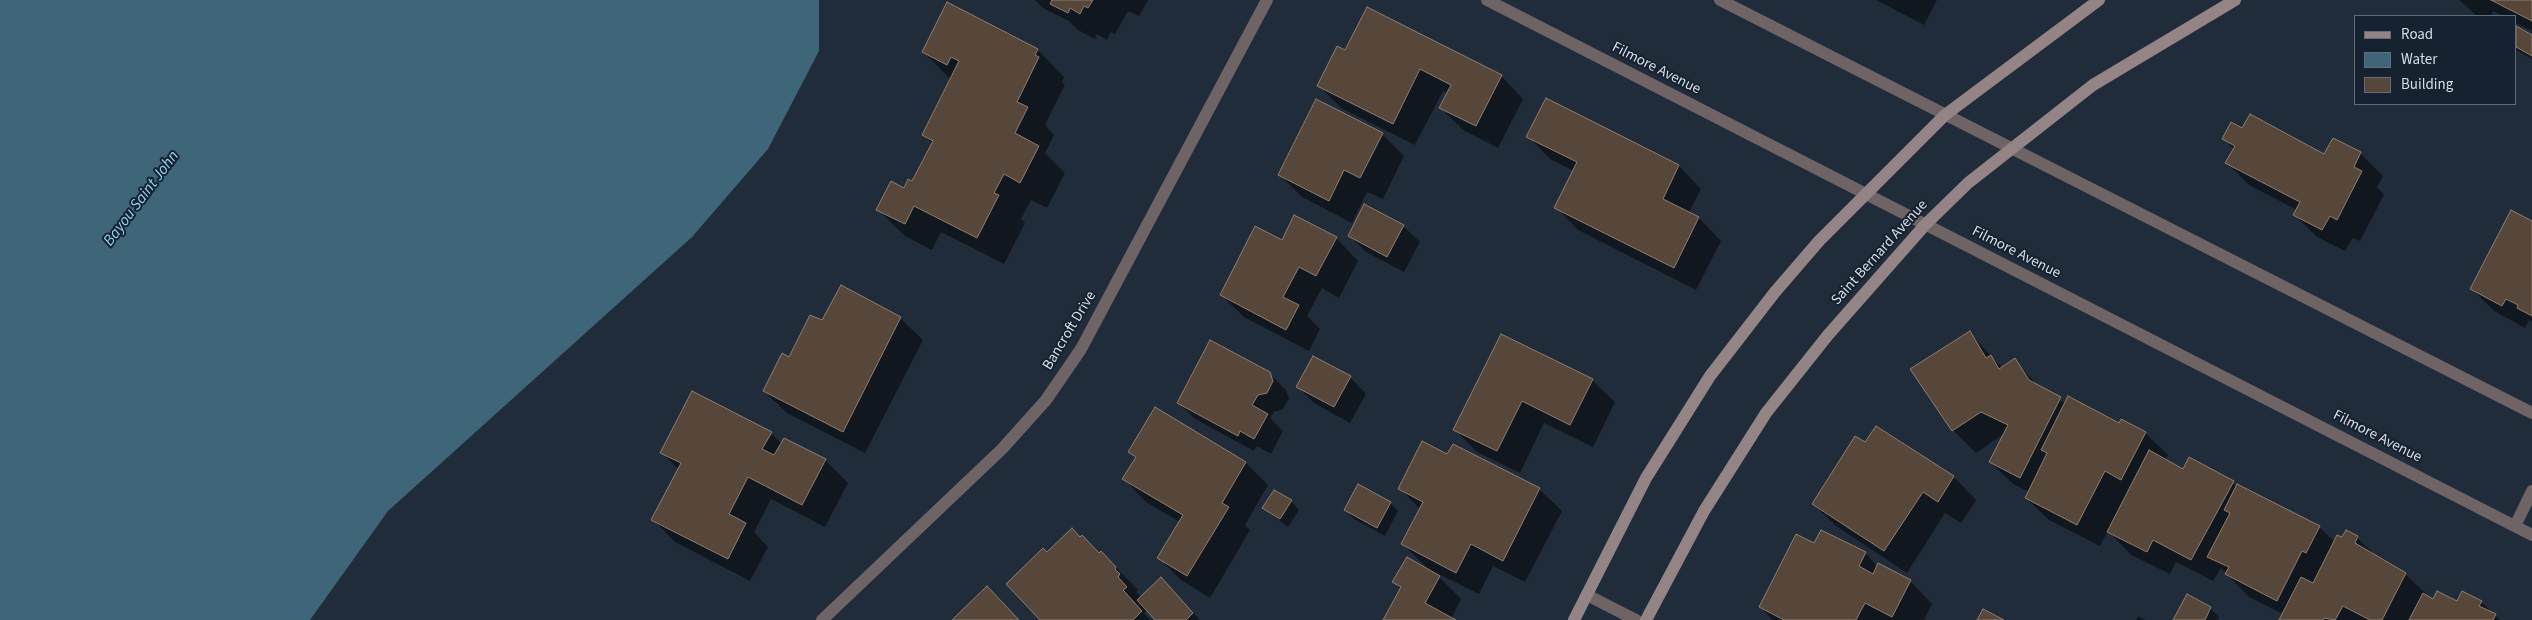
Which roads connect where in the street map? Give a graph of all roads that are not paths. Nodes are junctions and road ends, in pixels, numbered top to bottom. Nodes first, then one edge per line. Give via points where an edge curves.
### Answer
1 (1267, 0) edge
2 (1487, 0) edge
3 (1720, 0) edge
4 (2099, 0) edge
5 (2235, 0) edge
6 (1945, 115) junction
7 (2012, 147) junction
8 (1864, 194) junction
9 (1925, 225) junction
10 (2532, 413) edge
11 (2532, 491) edge
12 (2514, 526) junction
13 (2532, 535) edge
14 (1587, 595) junction
15 (822, 620) edge
16 (1574, 620) edge
17 (1636, 620) edge
18 (1646, 620) edge

1 - 15 street, Bancroft Drive via 1081,349 1046,400 1002,448
2 - 8 street, Filmore Avenue
3 - 6 street
4 - 6 main road
5 - 7 main road, Saint Bernard Avenue via 2093,85
6 - 7 street
6 - 8 main road
7 - 9 main road, Saint Bernard Avenue via 1968,183
7 - 10 street
8 - 9 street, Filmore Avenue
8 - 14 main road via 1775,292 1710,376 1646,478
9 - 12 street, Filmore Avenue
9 - 18 main road, Saint Bernard Avenue via 1828,335 1766,413 1704,511
11 - 12 street
12 - 13 street, Filmore Avenue
14 - 16 main road
14 - 17 street

